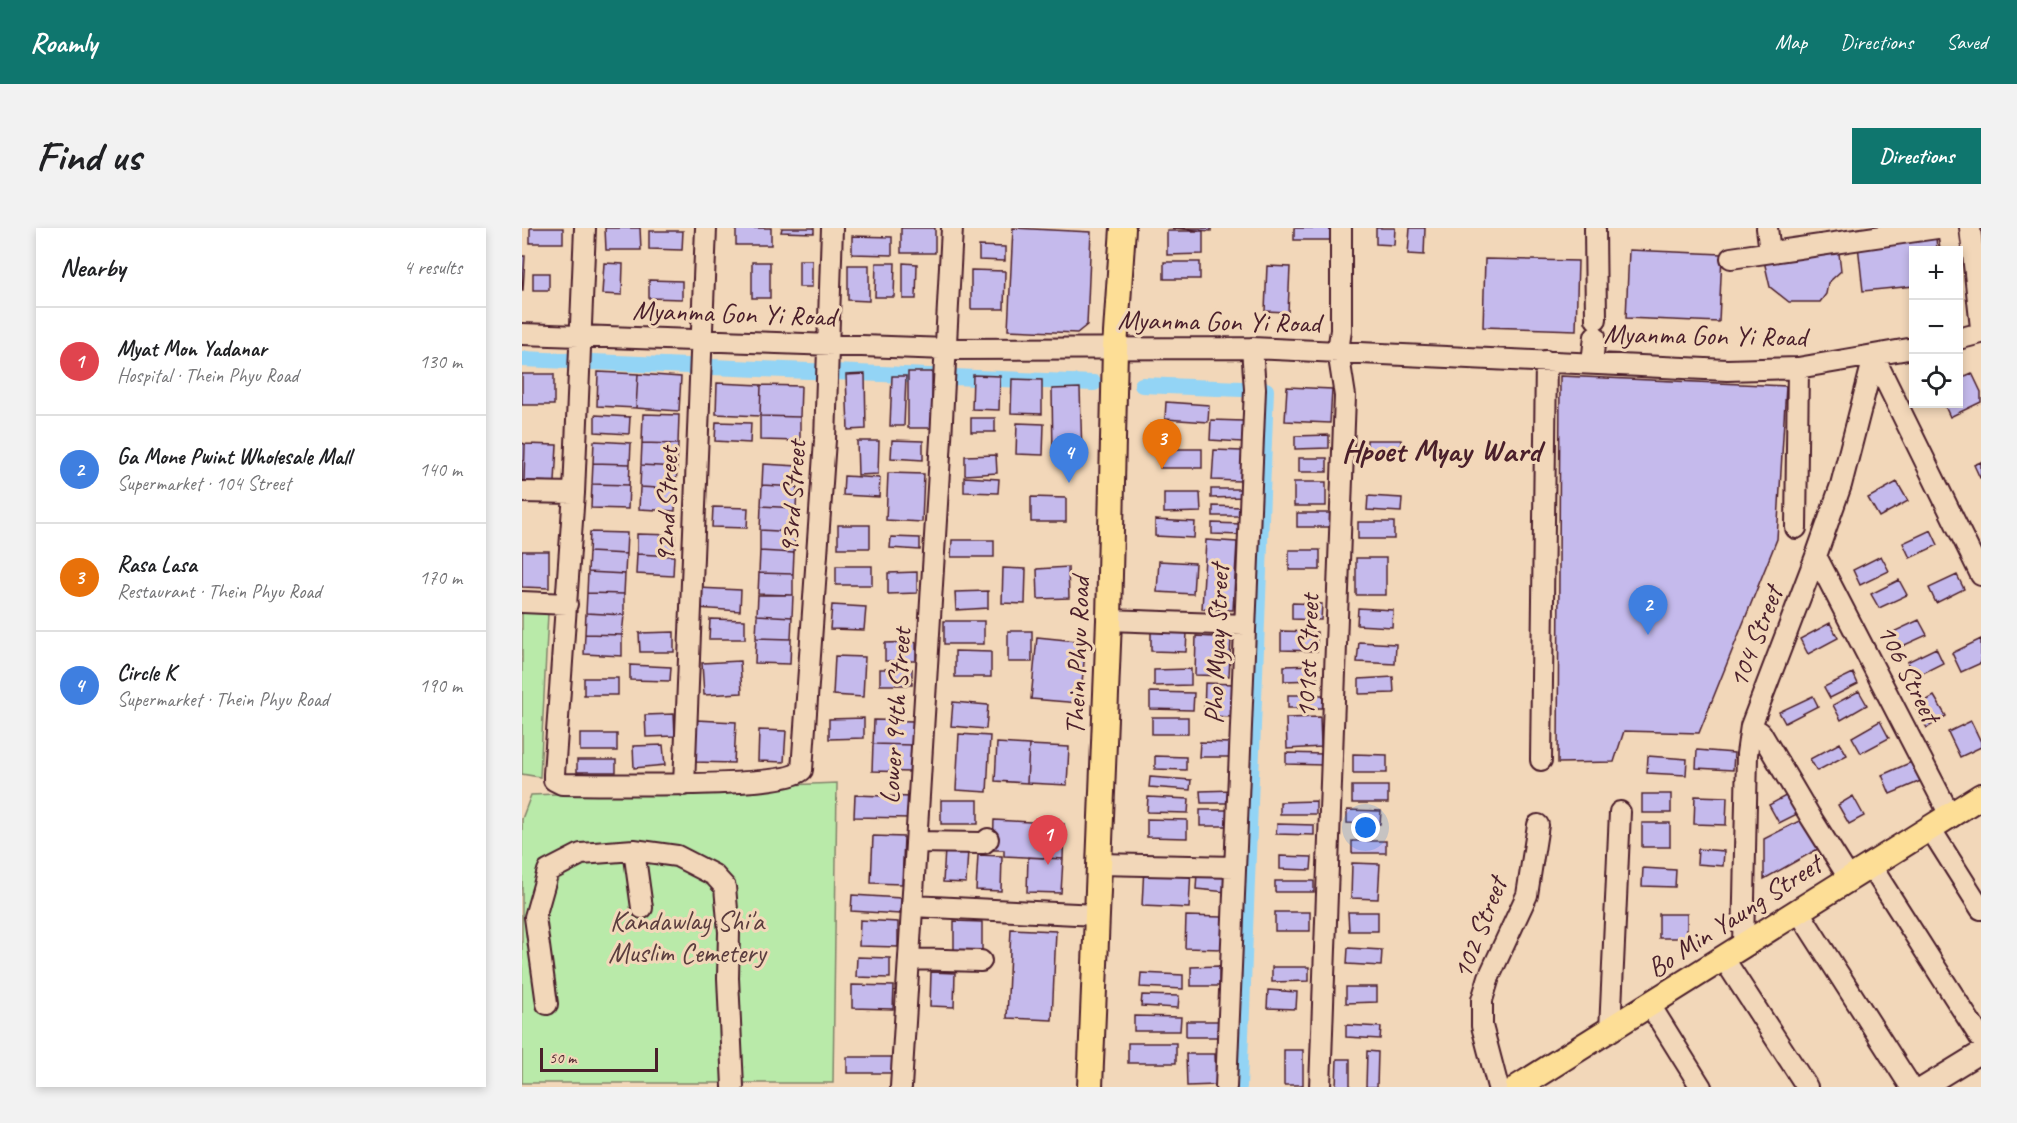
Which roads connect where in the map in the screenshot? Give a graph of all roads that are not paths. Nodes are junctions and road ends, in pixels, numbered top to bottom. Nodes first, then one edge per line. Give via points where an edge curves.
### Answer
1 (585, 228) edge
2 (706, 228) edge
3 (832, 228) edge
4 (952, 228) edge
5 (1123, 228) edge
6 (1341, 228) edge
7 (1595, 228) edge
8 (1767, 228) edge
9 (1937, 228) edge
10 (1948, 228) edge
11 (1970, 228) edge
12 (1950, 246) edge
13 (1770, 252) junction
14 (1731, 258) dead end
15 (1981, 328) edge
16 (1981, 333) edge
17 (522, 334) edge
18 (582, 336) junction
19 (1963, 337) edge
20 (702, 340) junction
21 (828, 345) junction
22 (1115, 348) junction
23 (1252, 348) junction
24 (1909, 349) edge
25 (946, 350) junction
26 (1338, 351) junction
27 (1874, 357) junction
28 (1546, 360) junction
29 (1592, 363) junction
30 (1798, 368) junction
31 (522, 492) edge
32 (574, 493) junction
33 (1796, 528) dead end
34 (1816, 556) junction
35 (1981, 575) edge
36 (522, 602) edge
37 (567, 604) junction
38 (1109, 620) junction
39 (1245, 625) junction
40 (1751, 726) junction
41 (1541, 760) dead end
42 (684, 785) junction
43 (1981, 796) edge
44 (1620, 812) dead end
45 (1940, 823) junction
46 (1538, 825) dead end
47 (988, 839) dead end
48 (916, 842) junction
49 (634, 850) junction
50 (1099, 864) junction
51 (1870, 866) junction
52 (1235, 867) junction
53 (1850, 878) junction
54 (912, 906) junction
55 (642, 908) dead end
56 (1981, 909) edge
57 (1799, 912) junction
58 (1097, 915) junction
59 (1733, 953) junction
60 (909, 959) junction
61 (981, 961) dead end
62 (547, 1004) dead end
63 (1650, 1005) junction
64 (1610, 1030) junction
65 (1981, 1039) edge
66 (1981, 1052) edge
67 (733, 1087) edge
68 (901, 1087) edge
69 (1090, 1087) edge
70 (1226, 1087) edge
71 (1320, 1087) edge
72 (1498, 1087) edge
73 (1518, 1087) edge
74 (1701, 1087) edge
75 (1807, 1087) edge
76 (1911, 1087) edge
77 (1924, 1087) edge

1 - 18 street
2 - 20 street, 92nd Street
3 - 21 street, 93rd Street
4 - 25 street, Lower 94th Street
5 - 22 main road, Thein Phyu Road
6 - 26 street, 101st Street
7 - 29 street via 1596,327
8 - 13 street
9 - 13 street
10 - 12 street
11 - 15 street
13 - 14 street
16 - 19 street
17 - 18 street, Myanma Gon Yi Road
18 - 20 street, Myanma Gon Yi Road
18 - 32 street
20 - 21 street, Myanma Gon Yi Road
20 - 42 street, 92nd Street
21 - 25 street, Myanma Gon Yi Road
21 - 42 street, 93rd Street via 802,770 793,776
22 - 23 street, Myanma Gon Yi Road
22 - 25 street, Myanma Gon Yi Road
22 - 38 main road, Thein Phyu Road
23 - 26 street, Myanma Gon Yi Road
23 - 39 street, Pho Myay Street via 1255,389
24 - 27 street, Myanma Gon Yi Road
25 - 48 street, Lower 94th Street
26 - 28 street, Myanma Gon Yi Road
26 - 71 street, 101st Street via 1345,396
27 - 30 street, Myanma Gon Yi Road
27 - 34 street, 104 Street via 1841,485
27 - 35 street
28 - 29 street, Myanma Gon Yi Road
28 - 41 street
29 - 30 street, Myanma Gon Yi Road via 1727,370
30 - 33 street
31 - 32 street
32 - 37 street
34 - 40 street, 104 Street
34 - 45 street, 106 Street
36 - 37 street
37 - 42 street via 554,780 562,784
38 - 39 street
38 - 50 main road, Thein Phyu Road
39 - 52 street, Pho Myay Street
40 - 53 street via 1761,733
40 - 59 street, 104 Street
43 - 45 main road, Bo Min Yaung Street
44 - 64 street
45 - 51 main road, Bo Min Yaung Street
45 - 56 street, 106 Street
46 - 72 street, 102 Street via 1527,895 1482,1000 1482,1026
47 - 48 street via 984,843
48 - 54 street, Lower 94th Street
49 - 55 street
49 - 62 street via 581,854 548,871 535,916
49 - 67 street via 677,856 714,875 725,887
50 - 52 street
50 - 58 main road, Thein Phyu Road
51 - 53 main road, Bo Min Yaung Street
51 - 65 street
52 - 70 street, Pho Myay Street
53 - 57 main road, Bo Min Yaung Street
54 - 58 street
54 - 60 street, Lower 94th Street
57 - 59 main road, Bo Min Yaung Street
57 - 76 street
58 - 69 main road, Thein Phyu Road
59 - 63 main road, Bo Min Yaung Street
59 - 75 street
60 - 61 street
60 - 68 street, Lower 94th Street
63 - 64 main road, Bo Min Yaung Street
63 - 74 street
64 - 73 main road, Bo Min Yaung Street
66 - 77 street

